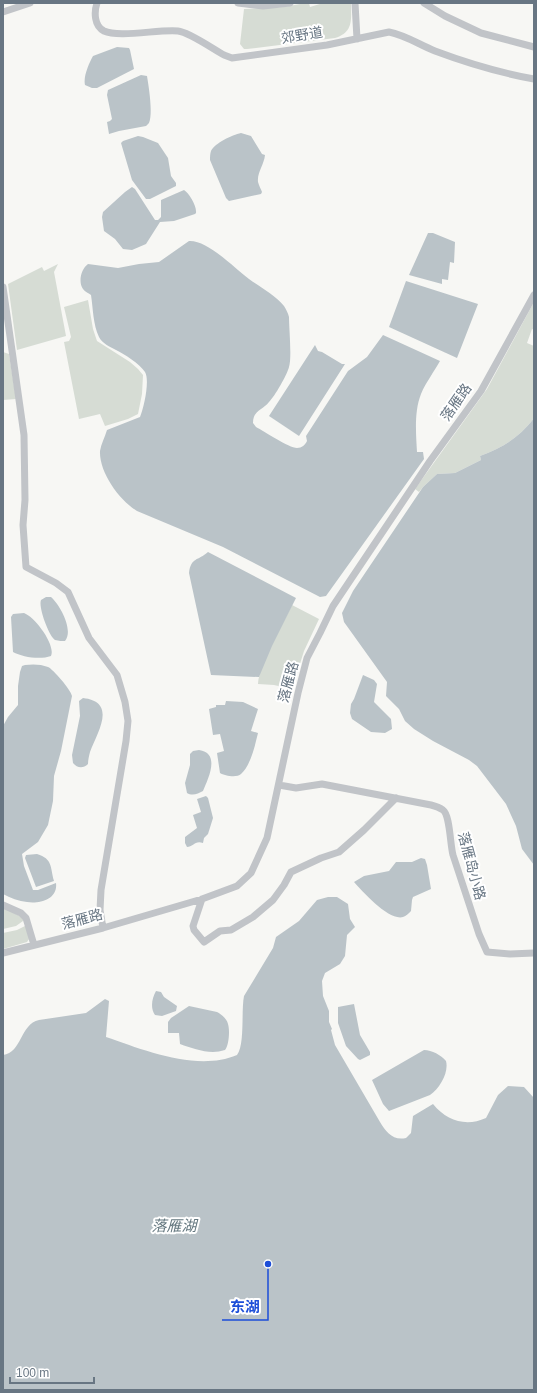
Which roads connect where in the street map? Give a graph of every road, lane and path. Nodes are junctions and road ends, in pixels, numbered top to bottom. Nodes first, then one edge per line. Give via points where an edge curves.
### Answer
1 (30, 3) edge
2 (97, 3) edge
3 (238, 3) edge
4 (290, 3) edge
5 (355, 3) edge
6 (424, 3) edge
7 (3, 12) edge
8 (357, 39) junction
9 (534, 47) edge
10 (534, 79) edge
11 (3, 287) edge
12 (534, 295) edge
13 (279, 785) junction
14 (396, 798) junction
15 (202, 899) junction
16 (3, 905) edge
17 (103, 928) junction
18 (34, 945) junction
19 (3, 953) edge
20 (534, 954) edge

1 - 7 street
2 - 8 street, 郊野道 via 96,19 106,31 179,31 232,58
3 - 4 street via 263,6
5 - 8 street
6 - 9 street via 481,34
8 - 10 street, 郊野道 via 392,33 449,56
11 - 17 street via 24,435 26,567 68,592 89,638 117,675 125,702 128,727 101,890 100,916
12 - 13 street, 落雁路 via 481,390 333,606 307,658
13 - 14 street, 落雁岛小路 via 296,788 322,784
13 - 15 street, 落雁路 via 267,838 251,873 237,886
14 - 15 street via 339,852 291,872 273,900 253,917 231,930 220,931 204,942 193,926
14 - 20 street, 落雁岛小路 via 438,807 446,813 453,855 487,952
15 - 17 street, 落雁路
16 - 18 street via 26,918
17 - 18 street, 落雁路
18 - 19 street, 落雁路

